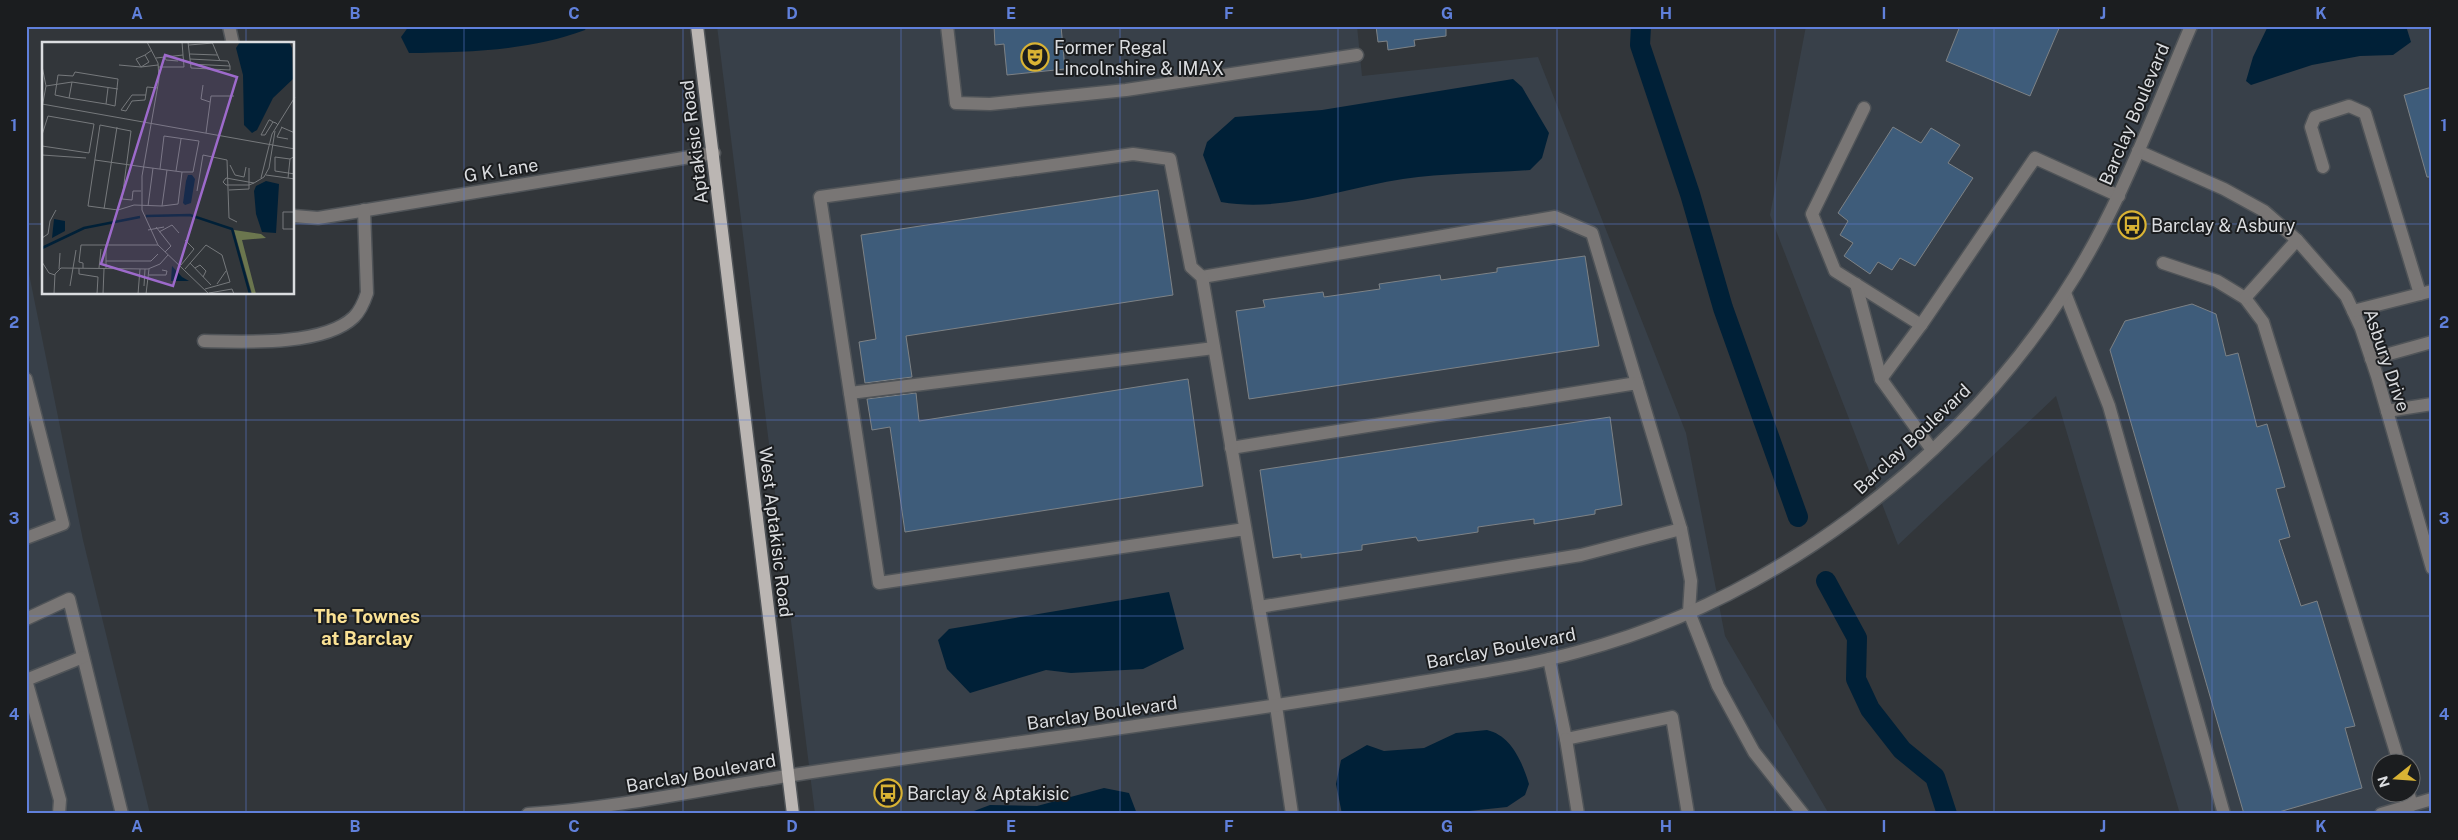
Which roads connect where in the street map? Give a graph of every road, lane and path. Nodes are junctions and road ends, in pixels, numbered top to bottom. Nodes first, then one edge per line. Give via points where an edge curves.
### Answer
1 (229, 26) edge
2 (698, 26) edge
3 (947, 26) edge
4 (2190, 26) edge
5 (233, 42) edge
6 (1357, 55) dead end
7 (1864, 108) dead end
8 (2138, 151) junction
9 (714, 153) junction
10 (2324, 168) dead end
11 (2119, 196) junction
12 (364, 210) junction
13 (295, 216) edge
14 (2297, 240) junction
15 (725, 255) joint
16 (2163, 262) dead end
17 (1202, 277) junction
18 (1856, 284) junction
19 (2426, 292) edge
20 (2065, 293) junction
21 (2245, 298) junction
22 (2353, 311) junction
23 (1921, 325) junction
24 (204, 341) dead end
25 (2432, 342) edge
26 (1214, 348) junction
27 (2371, 359) junction
28 (26, 379) edge
29 (1881, 379) junction
30 (1637, 383) junction
31 (850, 393) junction
32 (2432, 404) edge
33 (2387, 411) junction
34 (1231, 448) junction
35 (1932, 450) junction
36 (1245, 529) junction
37 (1681, 529) junction
38 (26, 538) edge
39 (2432, 568) edge
40 (1259, 607) junction
41 (1689, 612) junction
42 (26, 618) edge
43 (83, 657) junction
44 (1549, 659) junction
45 (26, 680) edge
46 (1276, 706) junction
47 (1566, 739) junction
48 (2396, 752) edge
49 (789, 776) junction
50 (2404, 802) edge
51 (59, 814) edge
52 (122, 814) edge
53 (528, 814) edge
54 (793, 814) edge
55 (1292, 814) edge
56 (1578, 814) edge
57 (1688, 814) edge
58 (1804, 814) edge
59 (2224, 814) edge
60 (2381, 814) edge

1 - 5 street
2 - 9 main road, Aptakisic Road
3 - 6 street via 956,102 990,104 1126,90
4 - 8 street, Barclay Boulevard
7 - 18 street via 1812,214 1835,271
8 - 11 street, Barclay Boulevard
8 - 14 street, Asbury Drive via 2264,211
9 - 12 street, G K Lane
9 - 15 main road, Aptakisic Road
10 - 19 street via 2311,127 2315,117 2349,106 2365,113
11 - 20 street, Barclay Boulevard
11 - 23 street via 2035,158
12 - 13 street, G K Lane via 318,218
12 - 24 street via 366,293 364,303 354,317 344,324 302,338 270,342
14 - 21 street
14 - 22 street, Asbury Drive via 2346,296
15 - 49 main road, West Aptakisic Road
16 - 21 street via 2217,281
17 - 26 street
17 - 30 street via 1555,217 1592,233
17 - 31 street via 1191,267 1170,159 1133,154 820,197
18 - 23 street
18 - 29 street
19 - 22 street
20 - 35 street, Barclay Boulevard via 2018,359
20 - 59 street via 2108,406
21 - 48 street via 2263,322
22 - 27 street, Asbury Drive
23 - 29 street
25 - 27 street
26 - 31 street
26 - 34 street
27 - 33 street, Asbury Drive
28 - 38 street via 63,524
29 - 35 street
30 - 34 street
30 - 37 street
31 - 36 street via 879,583
32 - 33 street
33 - 39 street, Asbury Drive
34 - 36 street
35 - 41 street, Barclay Boulevard via 1884,495 1819,540 1748,583
36 - 40 street
37 - 40 street via 1581,556
37 - 41 street via 1691,581
40 - 46 street
41 - 44 street, Barclay Boulevard via 1581,651
41 - 58 street via 1718,686 1754,752
42 - 43 street via 69,599
43 - 45 street
43 - 52 street
44 - 46 street, Barclay Boulevard
44 - 47 street
45 - 51 street via 60,800
46 - 49 street, Barclay Boulevard
46 - 55 street
47 - 56 street
47 - 57 street via 1672,717
49 - 53 street, Barclay Boulevard via 589,810
49 - 54 main road, West Aptakisic Road
50 - 60 street

